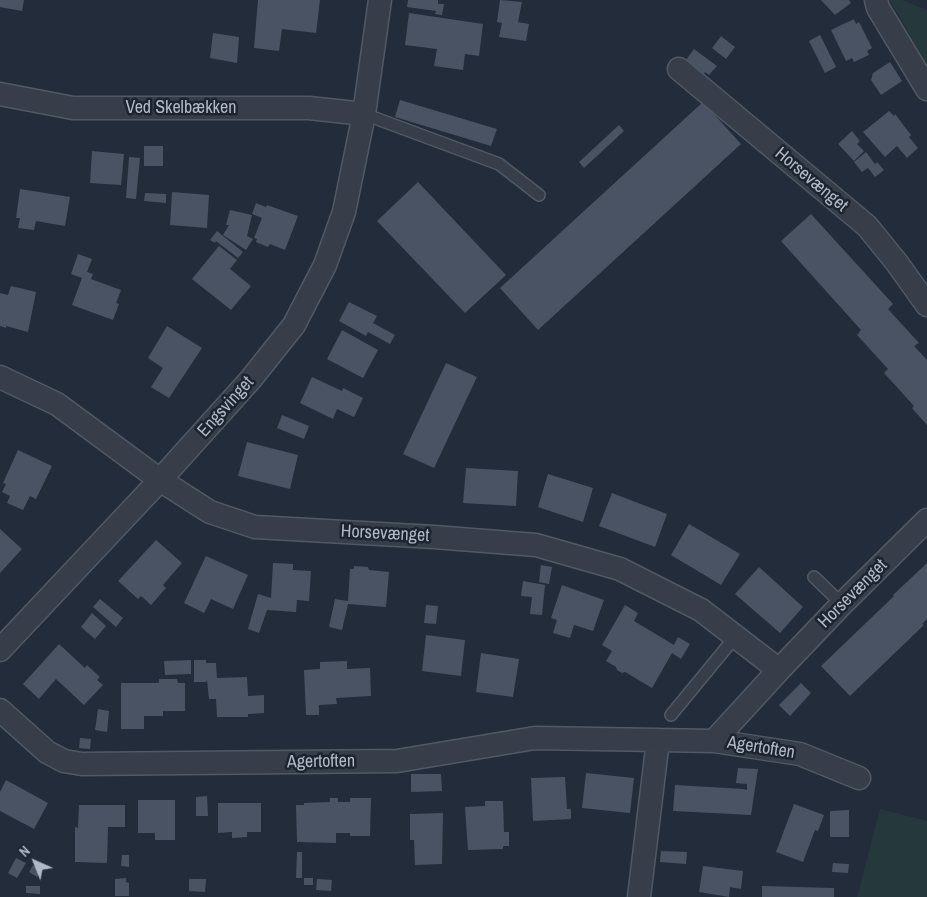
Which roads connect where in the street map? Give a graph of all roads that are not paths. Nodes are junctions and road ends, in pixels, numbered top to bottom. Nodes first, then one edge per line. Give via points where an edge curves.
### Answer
1 (380, 0) edge
2 (876, 0) edge
3 (679, 69) dead end
4 (927, 89) edge
5 (0, 94) edge
6 (364, 114) junction
7 (539, 195) dead end
8 (927, 305) edge
9 (0, 377) edge
10 (160, 480) junction
11 (927, 520) edge
12 (814, 577) dead end
13 (842, 604) junction
14 (736, 636) junction
15 (0, 650) edge
16 (779, 670) junction
17 (0, 710) edge
18 (671, 716) dead end
19 (658, 740) junction
20 (714, 741) junction
21 (859, 778) dead end
22 (639, 897) edge

1 - 6 street, Engsvinget
2 - 4 street
3 - 8 street, Horsevænget via 867,226
5 - 6 street, Ved Skelbækken via 73,108 309,108
6 - 7 lane via 499,164
6 - 10 street, Engsvinget via 344,212 325,265 294,325 251,379
9 - 10 street, Horsevænget via 57,404
10 - 14 street, Horsevænget via 210,512 255,527 536,545 620,569 701,610
10 - 15 street, Engsvinget
11 - 13 street, Horsevænget
12 - 13 lane
13 - 16 street, Horsevænget
14 - 16 street, Horsevænget
14 - 18 lane
16 - 20 street, Horsevænget
17 - 19 street, Agertoften via 47,752 64,761 82,764 397,761 535,738
19 - 20 street, Agertoften
19 - 22 street
20 - 21 street, Agertoften via 800,754

